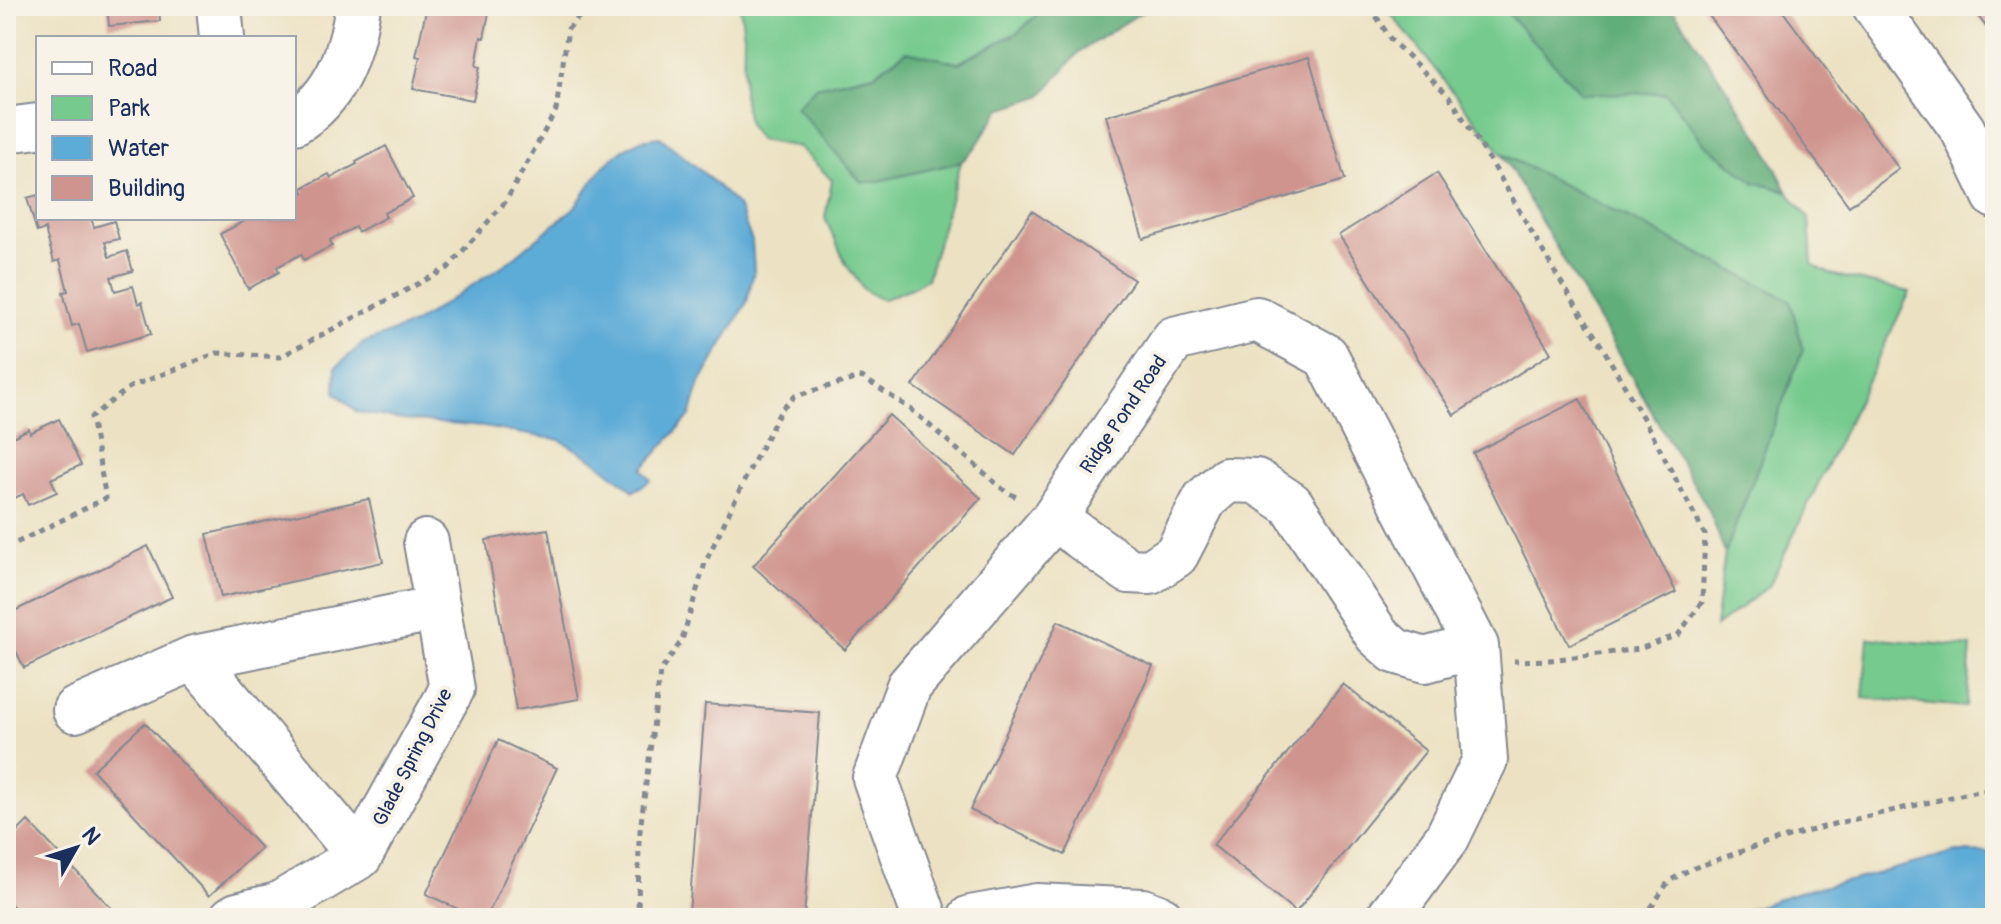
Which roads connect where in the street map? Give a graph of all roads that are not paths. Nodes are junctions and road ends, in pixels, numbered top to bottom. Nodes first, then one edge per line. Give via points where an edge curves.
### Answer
1 (219, 6) edge
2 (358, 6) edge
3 (1875, 6) edge
4 (222, 36) edge
5 (299, 113) edge
6 (36, 126) edge
7 (6, 130) edge
8 (1995, 196) edge
9 (1054, 518) junction
10 (426, 542) dead end
11 (438, 608) junction
12 (1476, 654) junction
13 (194, 658) junction
14 (75, 710) dead end
15 (360, 856) junction
16 (232, 918) edge
17 (925, 918) edge
18 (970, 918) edge
19 (1161, 918) edge
20 (1388, 918) edge

1 - 4 street
2 - 5 street via 353,40 338,78
3 - 8 street via 1963,130
6 - 7 street
9 - 12 street via 1129,571 1150,572 1176,555 1205,499 1227,480 1256,481 1291,504 1377,635 1395,651 1425,660
9 - 12 street, Ridge Pond Road via 1174,339 1257,319 1326,356
9 - 17 street, Ridge Pond Road via 909,686 875,778
10 - 11 street, Glade Spring Drive
11 - 13 street
11 - 15 street, Glade Spring Drive via 452,689
12 - 20 street, Ridge Pond Road via 1485,760 1447,838
13 - 14 street
13 - 15 street, Glade Spring Drive
15 - 16 street via 278,905
18 - 19 street via 1037,906 1143,911

